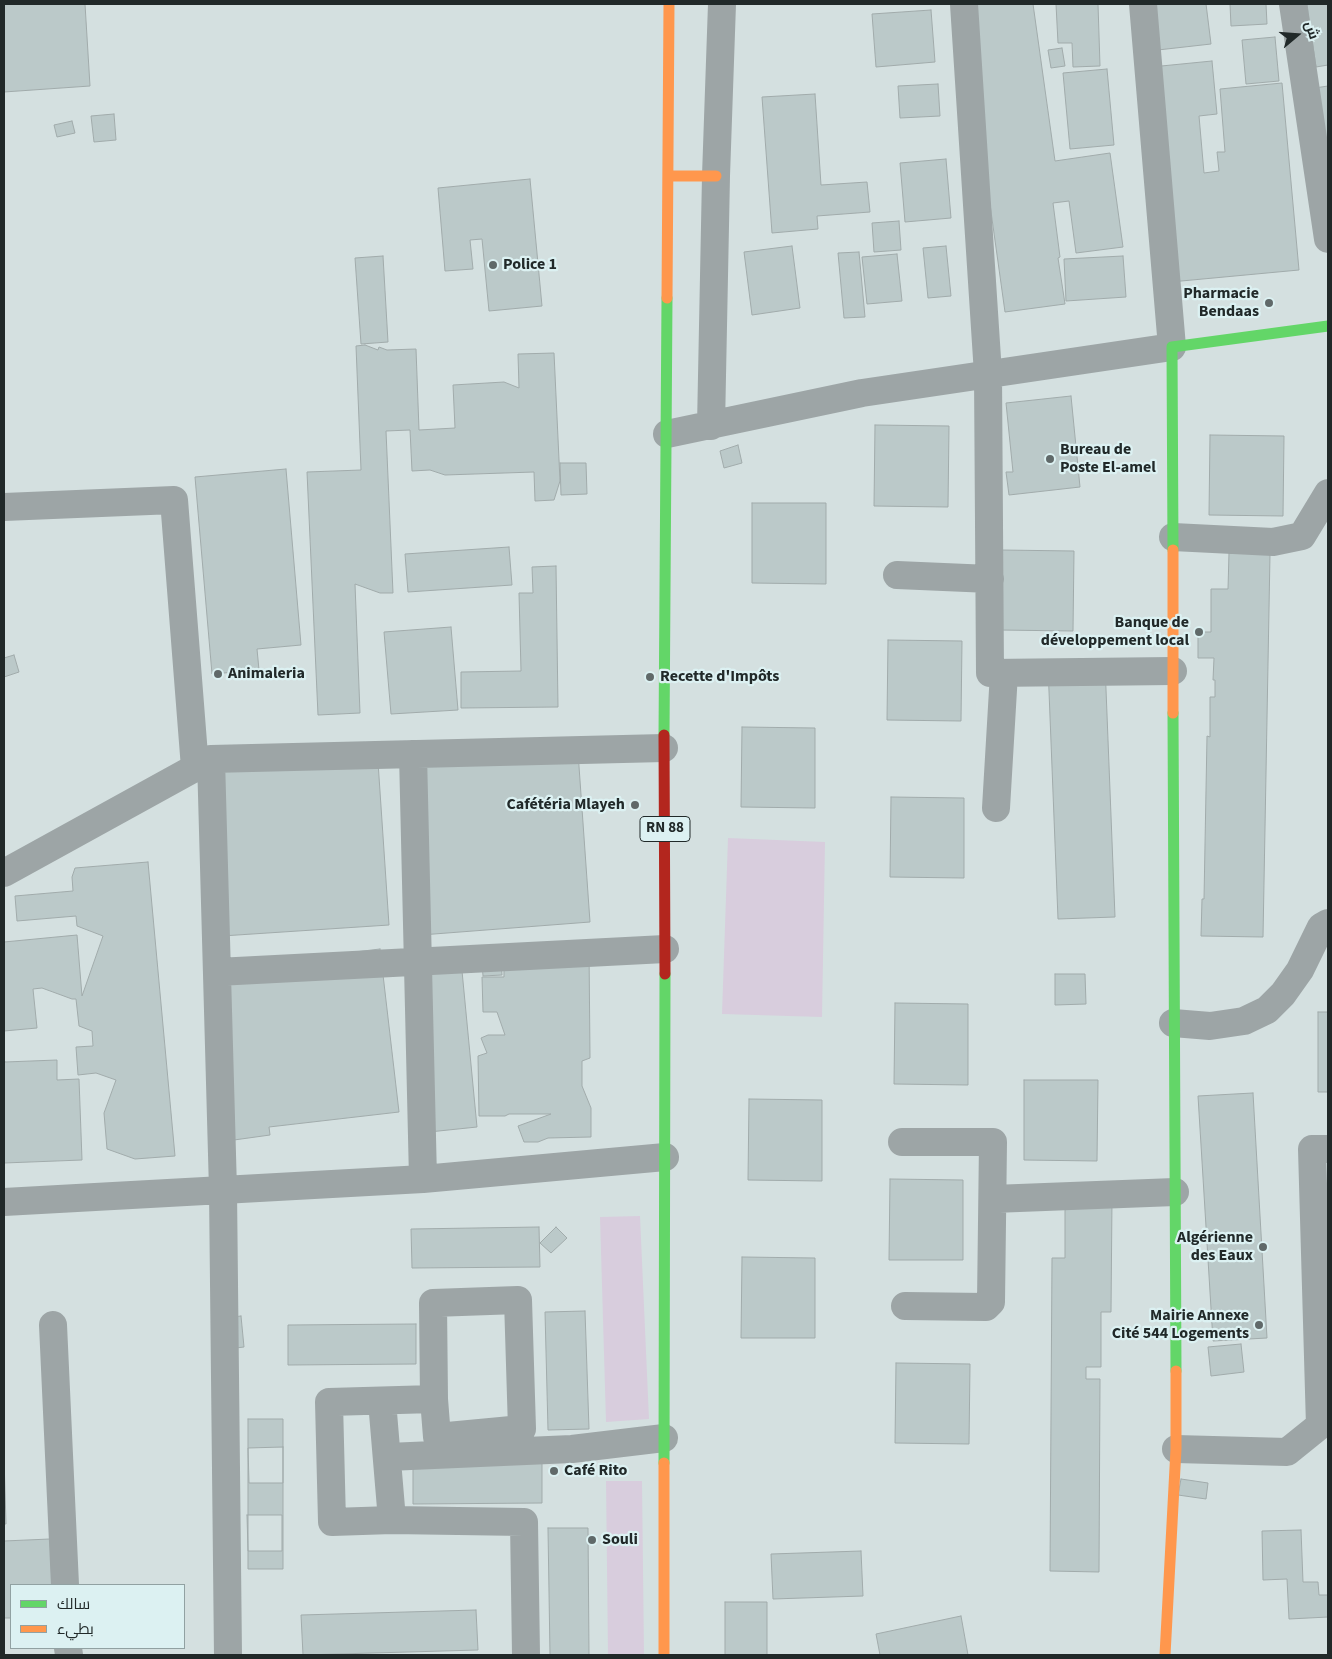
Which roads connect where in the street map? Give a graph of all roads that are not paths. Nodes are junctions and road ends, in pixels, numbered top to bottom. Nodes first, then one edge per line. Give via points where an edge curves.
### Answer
1 (669, 4) edge
2 (722, 4) edge
3 (964, 4) edge
4 (1143, 4) edge
5 (1292, 4) edge
6 (669, 176) junction
7 (716, 176) junction
8 (1328, 239) edge
9 (1328, 326) edge
10 (1172, 347) junction
11 (988, 374) junction
12 (711, 426) junction
13 (667, 434) junction
14 (1328, 493) edge
15 (4, 507) edge
16 (1173, 538) junction
17 (897, 575) dead end
18 (990, 579) junction
19 (1173, 671) junction
20 (1004, 673) junction
21 (664, 748) junction
22 (413, 754) junction
23 (203, 763) junction
24 (996, 808) dead end
25 (4, 873) edge
26 (1328, 923) edge
27 (665, 949) junction
28 (1318, 957) edge
29 (418, 961) junction
30 (217, 972) junction
31 (1174, 1023) junction
32 (902, 1142) dead end
33 (1328, 1149) edge
34 (665, 1157) junction
35 (423, 1179) junction
36 (223, 1190) junction
37 (1174, 1192) junction
38 (993, 1199) junction
39 (4, 1202) edge
40 (905, 1306) dead end
41 (54, 1326) dead end
42 (434, 1399) junction
43 (382, 1401) junction
44 (1324, 1422) edge
45 (664, 1438) junction
46 (1176, 1449) junction
47 (388, 1457) junction
48 (392, 1520) junction
49 (66, 1584) edge
50 (228, 1655) edge
51 (526, 1655) edge
52 (664, 1655) edge
53 (1165, 1655) edge

1 - 6 main road, RN 88
2 - 7 street
3 - 11 street
4 - 10 street
5 - 8 street
6 - 7 main road
6 - 13 main road, RN 88
7 - 12 street
9 - 10 main road
10 - 11 street
10 - 16 main road
11 - 12 street via 862,393
11 - 18 street
12 - 13 street
13 - 21 main road, RN 88
14 - 16 street via 1302,536 1273,542
15 - 23 street via 174,500
16 - 19 main road
17 - 18 street
18 - 20 street via 990,674
19 - 20 street
19 - 31 main road
20 - 24 street
21 - 22 street
21 - 27 main road, RN 88
22 - 23 street
22 - 29 street
23 - 25 street
23 - 30 street
26 - 28 street via 1321,927
27 - 29 street
27 - 34 main road, RN 88
28 - 31 street via 1300,970 1267,1010 1244,1022 1210,1026
29 - 30 street
29 - 35 street
30 - 36 street
31 - 37 main road
32 - 38 street via 993,1142
33 - 44 street via 1312,1149
34 - 35 street
34 - 45 main road, RN 88
35 - 36 street
36 - 39 street
36 - 50 street
37 - 38 street
37 - 46 main road
38 - 40 street via 990,1304 986,1307
41 - 49 street
42 - 42 street via 437,1437 522,1429 518,1300 433,1303
42 - 43 street
43 - 47 street
43 - 48 street via 329,1402 332,1522
44 - 46 street via 1287,1452
45 - 47 street via 572,1449
45 - 52 main road, RN 88
46 - 53 main road
47 - 48 street
48 - 51 street via 524,1522

